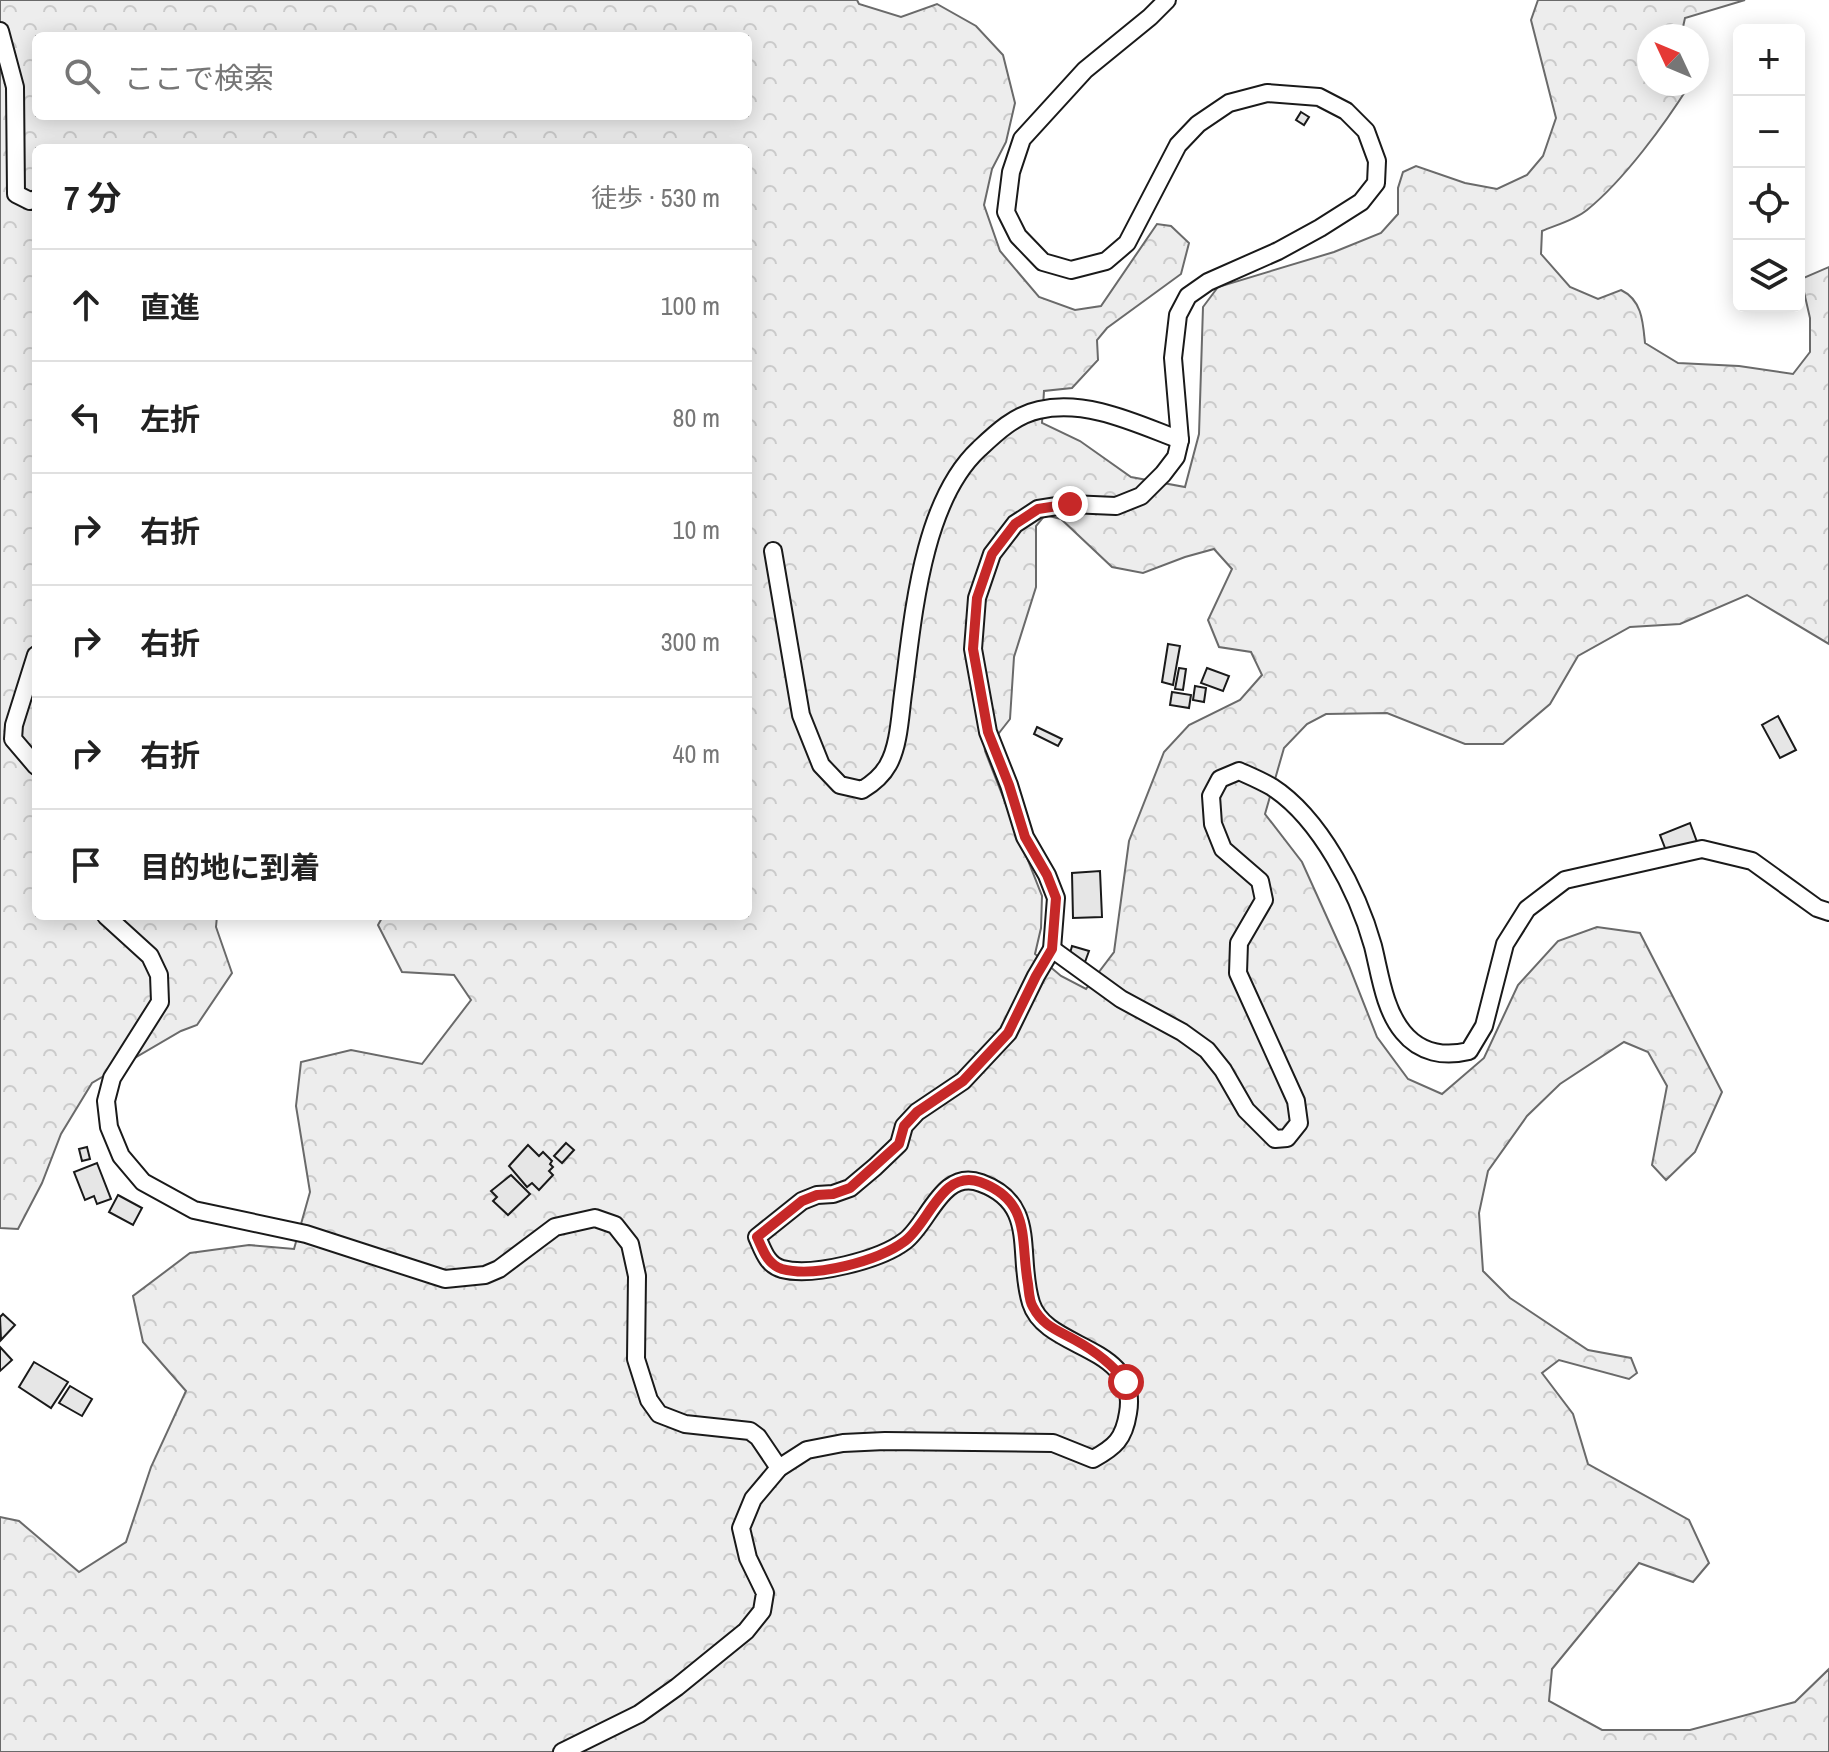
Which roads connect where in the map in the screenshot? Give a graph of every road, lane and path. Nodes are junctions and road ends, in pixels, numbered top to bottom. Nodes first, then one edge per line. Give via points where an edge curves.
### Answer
1 (1167, 0) edge
2 (0, 31) edge
3 (32, 200) edge
4 (1180, 440) junction
5 (773, 551) dead end
6 (32, 668) edge
7 (32, 761) edge
8 (1829, 912) edge
9 (110, 920) edge
10 (1052, 949) junction
11 (779, 1468) junction
12 (562, 1752) edge

1 - 4 street via 1085,70 1022,139 1006,212 1018,236 1043,262 1071,270 1106,261 1127,243 1178,145 1229,103 1267,93 1319,97 1346,111 1366,131 1377,161 1376,183 1361,202 1188,296 1178,315 1173,358
2 - 3 street via 15,87 16,194
4 - 5 street via 1118,416 1065,407 1037,410 1003,427 967,460 945,501 919,572 898,730 888,765 862,790 840,785 821,765 801,715
4 - 10 street via 1176,457 1141,496 1116,506 1038,509 1015,524 992,554 977,598 973,649 988,732 1025,837 1056,898
6 - 7 street via 13,739
8 - 10 street via 1752,861 1702,849 1565,880 1527,909 1505,944 1484,1026 1469,1051 1427,1052 1390,1012 1369,933 1342,872 1311,821 1273,788 1239,771 1220,779 1211,796 1213,824 1223,849 1260,881 1264,900 1239,943 1238,973 1296,1101 1299,1123 1287,1138 1275,1139 1246,1110 1207,1050 1121,999
9 - 11 street via 150,956 159,975 160,1002 112,1078 106,1101 121,1156 143,1182 194,1210 306,1234 445,1279 499,1269 555,1227 595,1218 615,1225 630,1244 637,1276 636,1359 649,1400 659,1414 685,1424 750,1431
10 - 11 street via 1008,1033 963,1081 917,1112 904,1126 899,1144 850,1188 802,1201 757,1237 766,1258 781,1269 845,1267 906,1241 945,1190 958,1182 995,1189 1011,1198 1020,1219 1032,1305 1048,1328 1114,1366 1130,1394 1125,1427 1114,1447 1093,1459 1053,1443 885,1441 807,1450
11 - 12 street via 753,1499 741,1528 765,1593 762,1611 746,1631 639,1714

